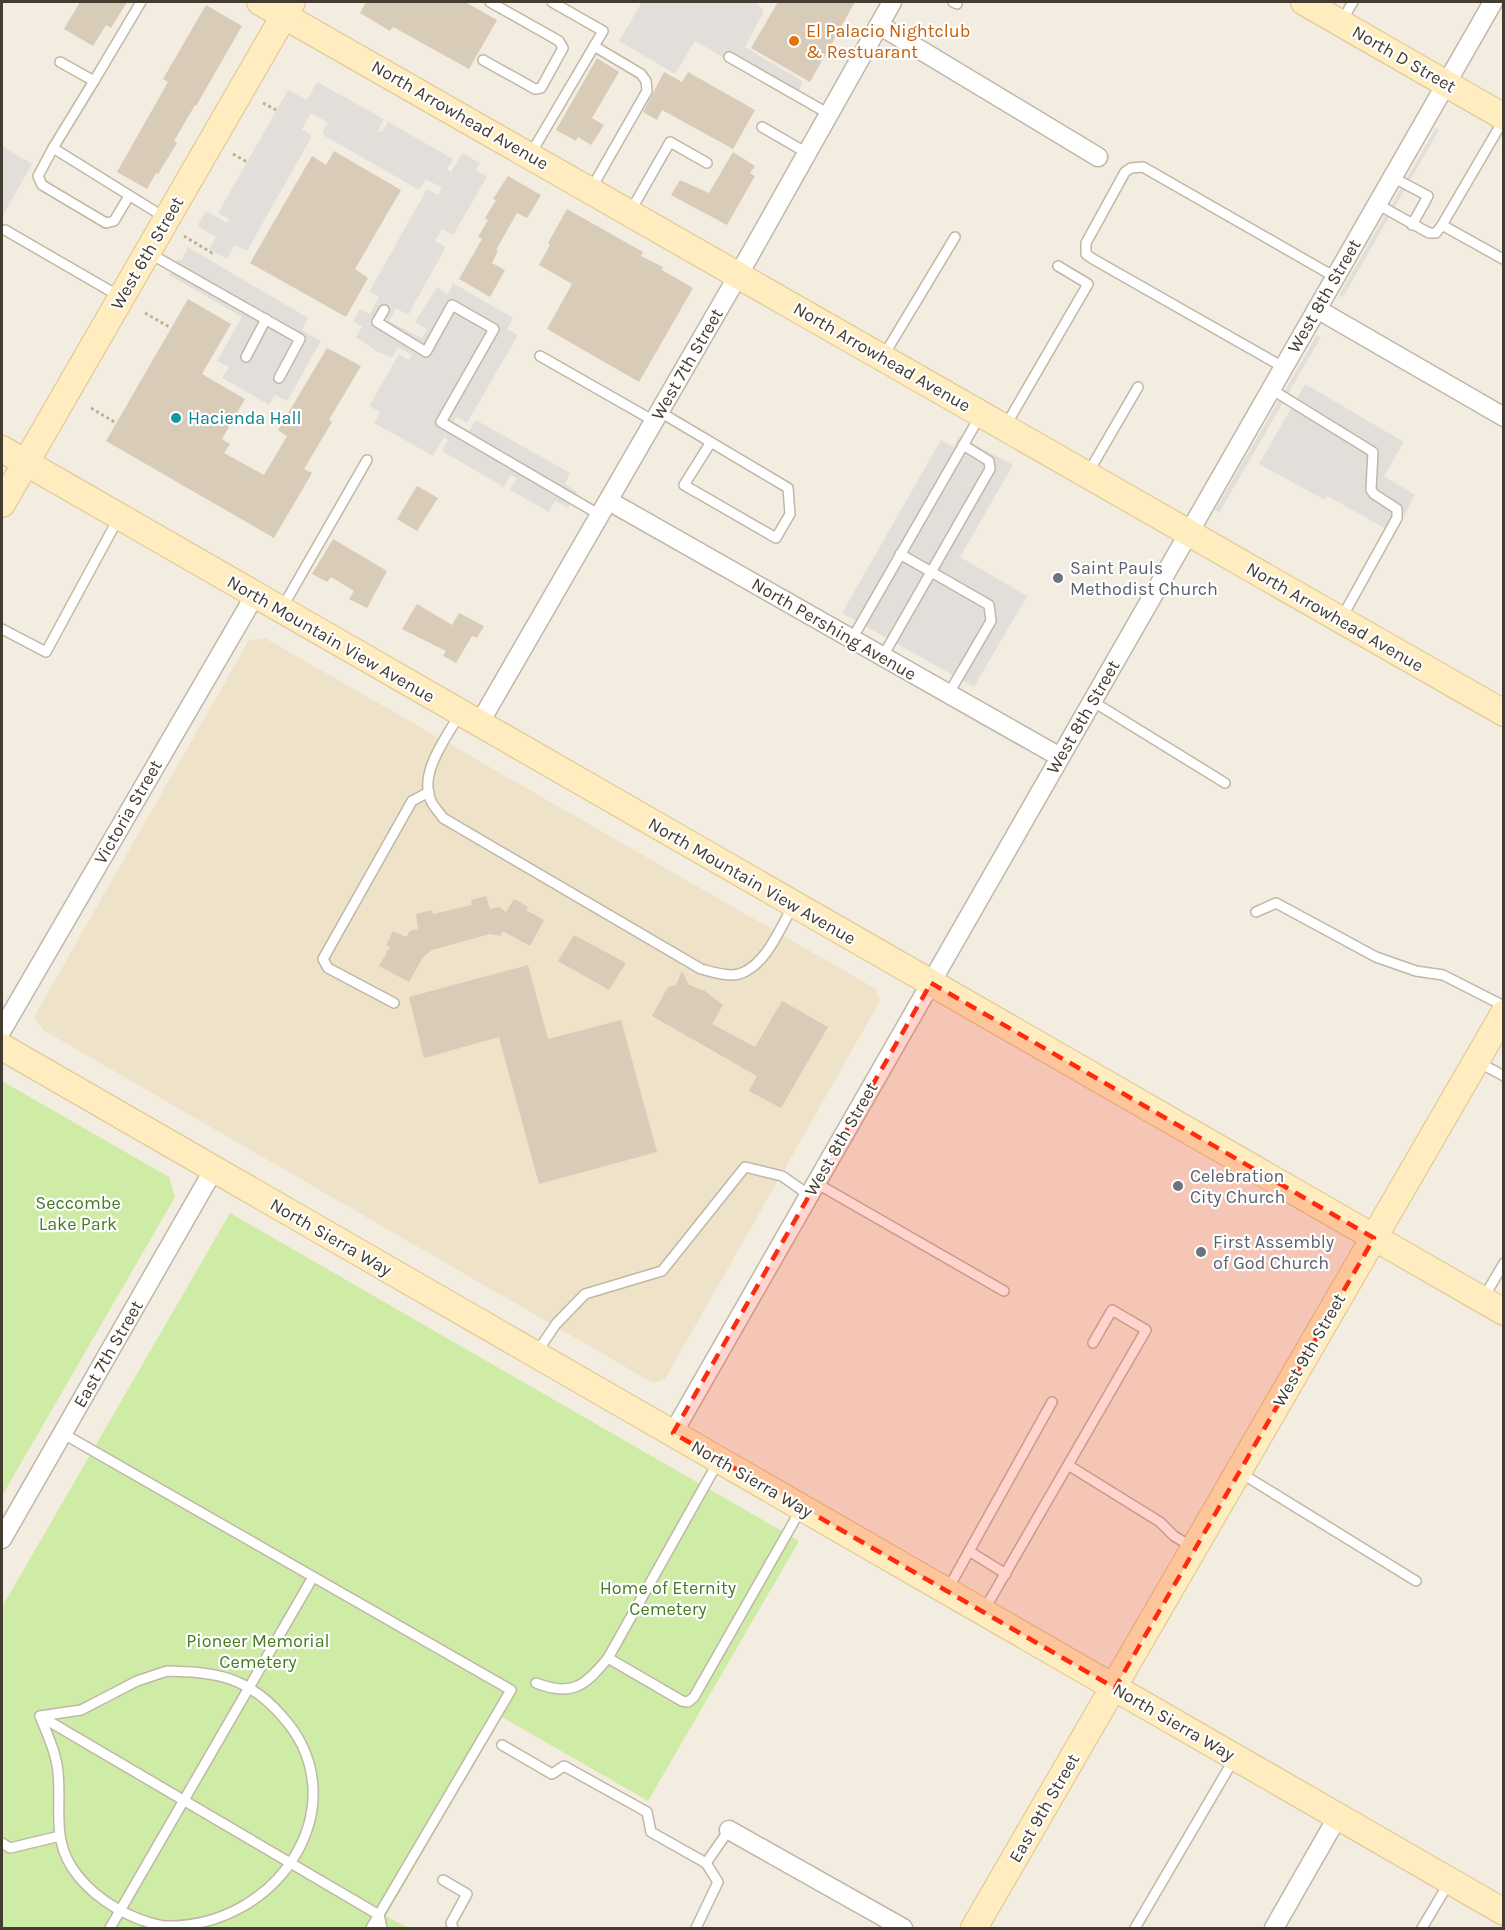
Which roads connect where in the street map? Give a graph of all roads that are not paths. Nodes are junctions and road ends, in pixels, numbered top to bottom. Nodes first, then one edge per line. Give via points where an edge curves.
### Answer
1 (141, 2) edge
2 (260, 2) edge
3 (490, 2) edge
4 (552, 2) edge
5 (892, 2) edge
6 (1304, 2) edge
7 (1492, 2) edge
8 (288, 8) edge
9 (1347, 12) edge
10 (879, 26) junction
11 (594, 46) junction
12 (729, 57) dead end
13 (483, 60) dead end
14 (60, 62) dead end
15 (94, 81) junction
16 (1446, 84) junction
17 (829, 114) junction
18 (1503, 118) edge
19 (762, 127) dead end
20 (52, 148) junction
21 (807, 153) junction
22 (530, 155) junction
23 (1098, 157) dead end
24 (707, 163) dead end
25 (1392, 177) junction
26 (591, 189) junction
27 (129, 196) junction
28 (1377, 204) junction
29 (630, 212) junction
30 (166, 219) junction
31 (1412, 225) junction
32 (1442, 225) junction
33 (5, 230) dead end
34 (955, 237) dead end
35 (147, 252) junction
36 (1503, 259) edge
37 (1058, 266) dead end
38 (739, 274) junction
39 (1335, 278) junction
40 (121, 297) junction
41 (1317, 309) junction
42 (384, 310) dead end
43 (266, 319) junction
44 (540, 356) dead end
45 (246, 357) dead end
46 (883, 357) junction
47 (1283, 367) junction
48 (279, 378) dead end
49 (1138, 387) dead end
50 (1271, 389) junction
51 (981, 414) junction
52 (657, 417) junction
53 (1503, 417) edge
54 (1005, 428) junction
55 (711, 442) junction
56 (963, 445) junction
57 (2, 449) edge
58 (367, 460) dead end
59 (25, 463) junction
60 (1087, 475) junction
61 (2, 504) edge
62 (604, 508) junction
63 (119, 517) junction
64 (1188, 533) junction
65 (900, 554) junction
66 (931, 573) junction
67 (255, 595) junction
68 (281, 610) junction
69 (1341, 620) junction
70 (2, 629) edge
71 (852, 639) junction
72 (883, 656) junction
73 (949, 693) junction
74 (1092, 701) junction
75 (1503, 713) edge
76 (470, 718) junction
77 (1060, 757) junction
78 (1225, 783) dead end
79 (429, 792) junction
80 (794, 904) junction
81 (1256, 912) dead end
82 (931, 983) junction
83 (394, 1003) dead end
84 (1503, 1006) edge
85 (1503, 1013) edge
86 (2, 1030) edge
87 (2, 1047) edge
88 (1476, 1060) junction
89 (1503, 1076) edge
90 (214, 1169) junction
91 (813, 1189) junction
92 (1374, 1238) junction
93 (1503, 1263) edge
94 (1004, 1291) dead end
95 (1493, 1306) edge
96 (1093, 1343) dead end
97 (536, 1354) junction
98 (1052, 1402) dead end
99 (62, 1433) junction
100 (673, 1433) junction
101 (719, 1460) junction
102 (1068, 1465) junction
103 (1239, 1472) junction
104 (802, 1508) junction
105 (2, 1539) edge
106 (1195, 1548) junction
107 (969, 1551) junction
108 (1006, 1574) junction
109 (313, 1577) junction
110 (1416, 1581) dead end
111 (947, 1591) junction
112 (983, 1612) junction
113 (608, 1658) junction
114 (536, 1683) dead end
115 (249, 1688) junction
116 (1115, 1688) junction
117 (40, 1716) junction
118 (502, 1745) dead end
119 (1235, 1757) junction
120 (184, 1800) junction
121 (1338, 1816) junction
122 (729, 1830) joint
123 (60, 1836) junction
124 (2, 1843) edge
125 (706, 1863) junction
126 (294, 1865) junction
127 (443, 1880) dead end
128 (1450, 1881) junction
129 (120, 1910) junction
130 (1503, 1912) edge
131 (379, 1915) junction
132 (216, 1927) edge
133 (110, 1929) edge
134 (371, 1929) edge
135 (382, 1929) edge
136 (453, 1929) edge
137 (696, 1929) edge
138 (903, 1929) edge
139 (974, 1929) edge
140 (1135, 1929) edge
141 (1274, 1929) edge
142 (1422, 1929) edge

1 - 15 lane
2 - 8 street, North Arrowhead Avenue
3 - 13 lane via 560,41 563,48 541,88 535,90
4 - 11 lane via 603,31
5 - 10 street, West 7th Street
6 - 9 street, North D Street
7 - 16 street, West 8th Street
8 - 22 street, North Arrowhead Avenue
8 - 30 street, West 6th Street
9 - 16 street, North D Street
10 - 17 street, West 7th Street
10 - 23 street
11 - 22 lane
11 - 26 lane via 641,74 647,91
12 - 17 lane
14 - 15 lane
15 - 20 lane
16 - 18 street, North D Street
16 - 25 street, West 8th Street
17 - 21 street, West 7th Street
18 - 32 lane
19 - 21 lane
20 - 27 lane
20 - 27 lane via 38,176 42,185 106,223 114,221
21 - 38 street, West 7th Street
22 - 26 street, North Arrowhead Avenue
24 - 29 lane via 670,142
25 - 28 street, West 8th Street
25 - 31 lane via 1428,196
26 - 29 street, North Arrowhead Avenue
27 - 30 lane
28 - 31 lane
28 - 39 street, West 8th Street
29 - 38 street, North Arrowhead Avenue
30 - 35 street, West 6th Street
31 - 32 lane via 1429,233 1436,233
32 - 36 lane
33 - 40 lane
34 - 46 lane
35 - 40 street, West 6th Street
35 - 43 lane
37 - 54 lane via 1088,284
38 - 46 street, North Arrowhead Avenue
38 - 52 street, West 7th Street
39 - 41 street, West 8th Street
39 - 47 lane via 1143,167 1125,172 1086,243 1086,254
40 - 59 street, West 6th Street
41 - 47 street, West 8th Street
41 - 53 street
42 - 62 lane via 377,322 426,352 452,305 494,329 441,422
43 - 45 lane
43 - 48 lane via 300,339
44 - 52 lane
46 - 51 street, North Arrowhead Avenue
47 - 50 street, West 8th Street
49 - 60 lane
50 - 64 street, West 8th Street
50 - 69 lane via 1373,452 1371,490 1397,509 1397,518
51 - 54 street, North Arrowhead Avenue
51 - 56 lane
52 - 55 lane
52 - 62 street, West 7th Street
54 - 60 street, North Arrowhead Avenue
55 - 55 lane via 788,488 790,514 776,538 684,485
56 - 65 lane
56 - 66 lane via 989,461 990,469
57 - 59 street, North Mountain View Avenue
58 - 68 lane
59 - 61 street, West 6th Street
59 - 63 street, North Mountain View Avenue
60 - 64 street, North Arrowhead Avenue
62 - 71 street, North Pershing Avenue
62 - 76 street, West 7th Street
63 - 67 street, North Mountain View Avenue
63 - 70 lane via 46,652
64 - 69 street, North Arrowhead Avenue
64 - 74 street, West 8th Street
65 - 66 lane
65 - 71 lane
66 - 72 lane
66 - 73 lane via 989,605 990,621
67 - 68 street, North Mountain View Avenue
67 - 86 street, Victoria Street
68 - 76 street, North Mountain View Avenue
69 - 75 street, North Arrowhead Avenue
71 - 72 street, North Pershing Avenue
72 - 73 street, North Pershing Avenue
73 - 77 street, North Pershing Avenue
74 - 77 street, West 8th Street
74 - 78 lane
76 - 79 lane via 431,766
76 - 80 street, North Mountain View Avenue
77 - 82 street, West 8th Street
79 - 80 lane via 443,818 701,969 721,975 741,974 753,966 763,957
79 - 83 lane via 412,801 323,959 328,968
80 - 82 street, North Mountain View Avenue
81 - 84 lane via 1276,903 1376,957 1443,975
82 - 91 street, West 8th Street
82 - 92 street, North Mountain View Avenue
85 - 88 street, West 9th Street
87 - 90 street, North Sierra Way
88 - 89 lane
88 - 92 street, West 9th Street
90 - 97 street, North Sierra Way
90 - 99 street, East 7th Street
91 - 94 lane
91 - 97 lane via 745,1167 662,1271 585,1294 556,1324
91 - 100 street, West 8th Street
92 - 95 street, North Mountain View Avenue
92 - 103 street, West 9th Street
93 - 95 lane
96 - 102 lane via 1112,1310 1146,1330
97 - 100 street, North Sierra Way
98 - 107 lane
99 - 105 street, East 7th Street
99 - 109 lane
100 - 101 street, North Sierra Way
101 - 104 street, North Sierra Way
101 - 113 lane
102 - 106 lane
102 - 108 lane
103 - 106 street, West 9th Street
103 - 110 lane
104 - 111 street, North Sierra Way
104 - 113 lane via 688,1702
106 - 116 street, West 9th Street
107 - 108 lane
107 - 111 lane
108 - 112 lane
109 - 115 lane
109 - 131 lane via 511,1690
111 - 112 street, North Sierra Way
112 - 116 street, North Sierra Way
113 - 114 lane via 581,1685 564,1690
115 - 117 lane via 201,1672 167,1671 137,1681 81,1710
115 - 120 lane
115 - 126 lane via 287,1720 302,1741 309,1761 312,1818
116 - 119 street, North Sierra Way
116 - 139 street, East 9th Street
117 - 120 lane
117 - 123 lane via 58,1773
118 - 125 lane via 552,1774 564,1766 647,1812 651,1832
119 - 121 street, North Sierra Way
119 - 140 lane
120 - 126 lane
120 - 129 lane
121 - 128 street, North Sierra Way
121 - 141 street
122 - 125 lane
122 - 138 street
123 - 124 lane via 10,1848
123 - 129 lane via 66,1857 78,1876 94,1893
125 - 137 lane via 718,1882
126 - 131 lane
126 - 132 lane via 277,1891 257,1908
127 - 136 lane via 467,1894 452,1923
128 - 130 street, North Sierra Way
128 - 142 lane
129 - 132 lane via 148,1923 174,1928
129 - 133 lane
131 - 134 lane
131 - 135 lane

